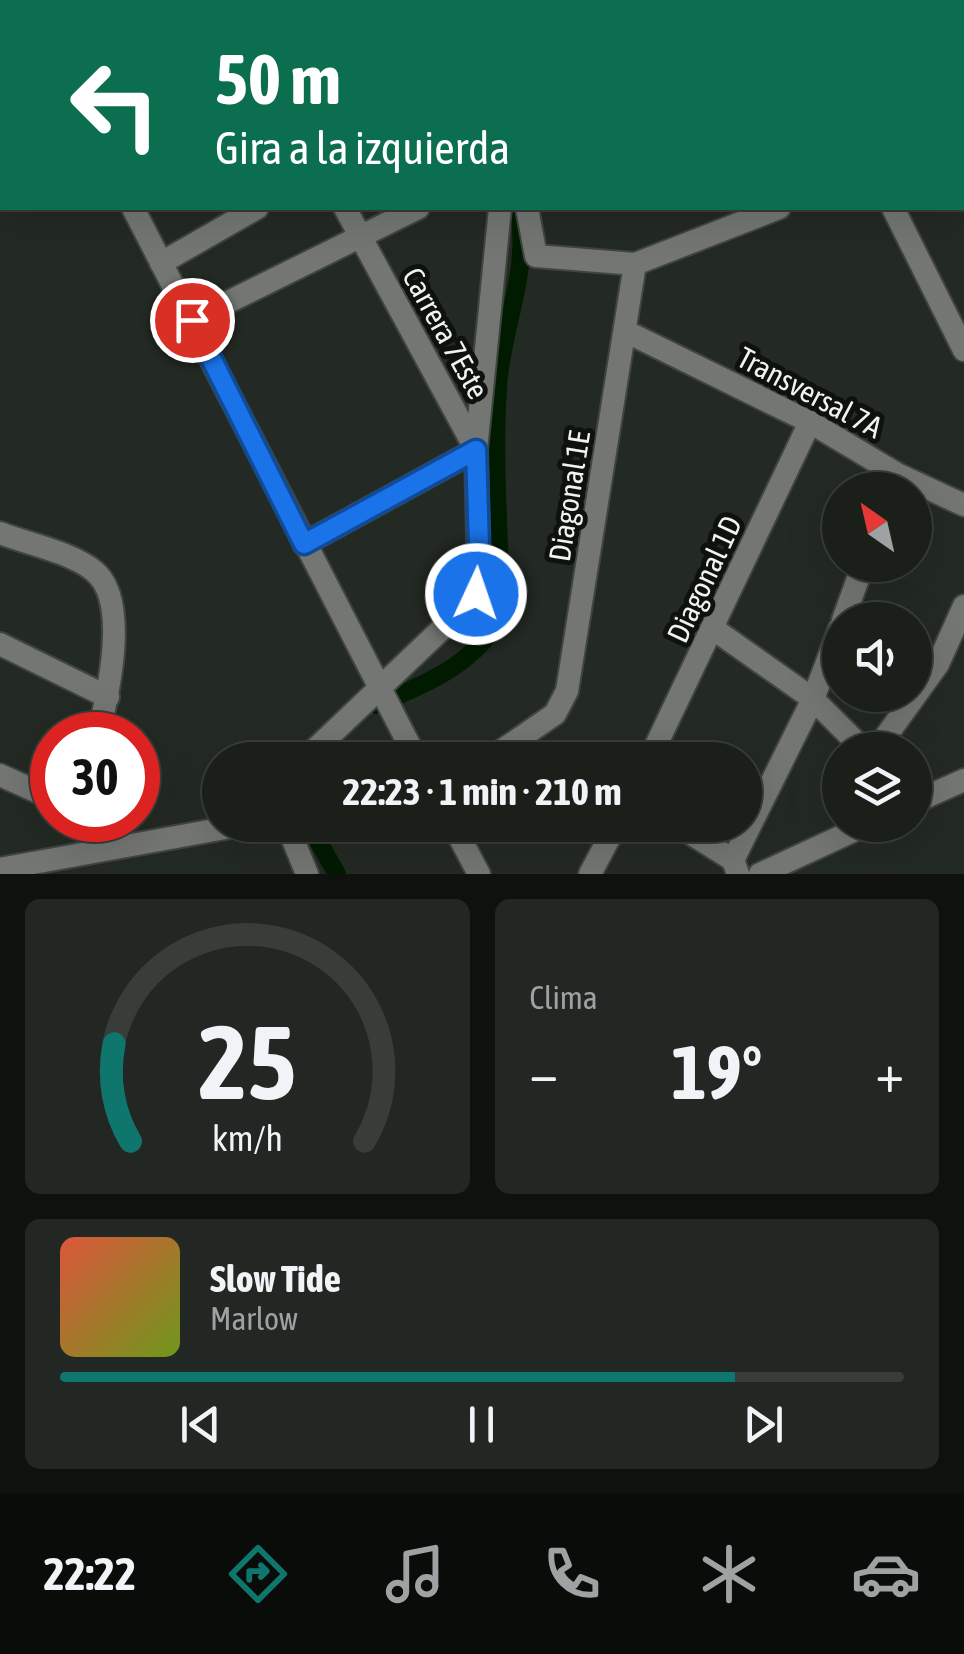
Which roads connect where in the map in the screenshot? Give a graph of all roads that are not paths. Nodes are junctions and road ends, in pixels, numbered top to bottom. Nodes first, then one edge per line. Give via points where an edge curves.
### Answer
1 (134, 210) edge
2 (254, 210) edge
3 (347, 210) edge
4 (414, 210) edge
5 (500, 210) edge
6 (527, 210) edge
7 (774, 210) edge
8 (894, 210) edge
9 (360, 239) junction
10 (162, 263) junction
11 (635, 264) junction
12 (192, 320) junction
13 (627, 332) junction
14 (964, 350) edge
15 (810, 422) junction
16 (476, 450) junction
17 (880, 472) edge
18 (932, 495) edge
19 (964, 506) edge
20 (0, 533) edge
21 (304, 544) junction
22 (964, 606) edge
23 (715, 630) junction
24 (0, 644) edge
25 (822, 677) edge
26 (378, 690) junction
27 (108, 697) junction
28 (814, 699) junction
29 (104, 712) edge
30 (846, 732) edge
31 (889, 732) edge
32 (323, 742) edge
33 (407, 742) edge
34 (514, 742) edge
35 (659, 742) edge
36 (0, 775) edge
37 (964, 780) edge
38 (30, 788) edge
39 (932, 794) edge
40 (202, 833) edge
41 (294, 842) edge
42 (462, 842) edge
43 (607, 842) edge
44 (701, 842) edge
45 (829, 842) edge
46 (736, 867) edge
47 (16, 869) edge
48 (307, 874) edge
49 (479, 874) edge
50 (590, 874) edge
51 (760, 874) edge

1 - 10 street
2 - 10 street
3 - 9 street, Carrera 7Este
4 - 9 street
5 - 16 street
6 - 11 street via 536,256
7 - 11 street
8 - 14 street
9 - 12 street
9 - 16 street, Carrera 7Este
10 - 12 street
11 - 13 street, Diagonal 1E
12 - 21 street
13 - 15 street, Transversal 7A
13 - 34 street, Diagonal 1E via 568,691 555,714
15 - 17 street, Transversal 7A
15 - 23 street, Diagonal 1D
16 - 21 street
16 - 26 street, Carrera 7Este via 476,594
18 - 19 street, Transversal 7A
20 - 27 street via 92,568 106,582 114,604
21 - 26 street
22 - 31 street via 938,664
23 - 28 street
23 - 35 street, Diagonal 1D
24 - 27 street
25 - 28 street
26 - 32 street, Carrera 7Este
26 - 33 street
27 - 29 street
28 - 30 street
28 - 46 street
36 - 38 street
37 - 39 street
40 - 47 street
41 - 48 street
42 - 49 street
43 - 50 street
44 - 46 street
45 - 51 street

